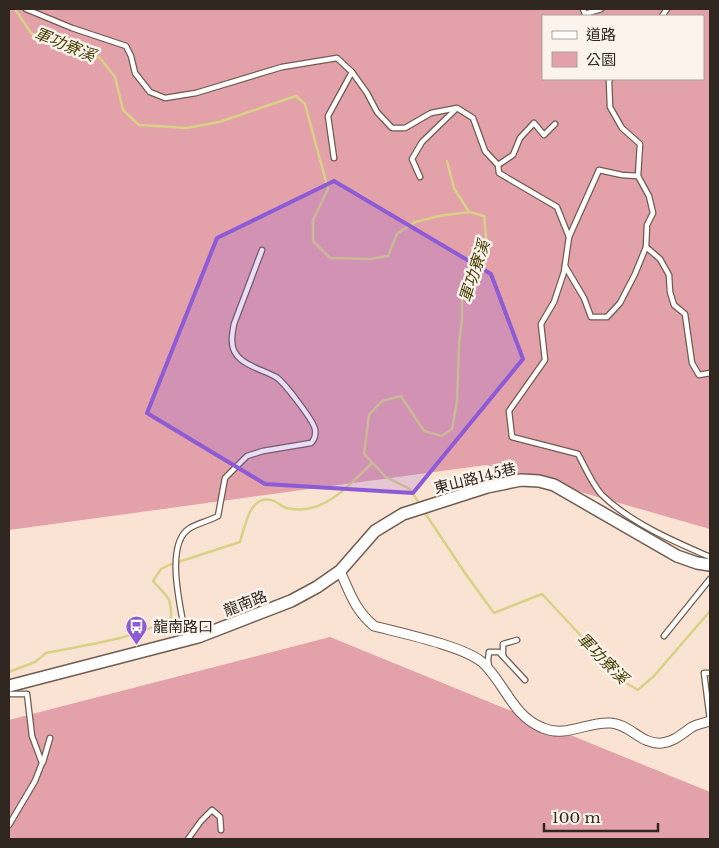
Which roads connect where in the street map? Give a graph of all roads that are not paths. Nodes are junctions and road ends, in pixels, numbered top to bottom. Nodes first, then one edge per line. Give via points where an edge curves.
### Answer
1 (26, 9) edge
2 (583, 9) edge
3 (601, 9) edge
4 (352, 72) junction
5 (610, 80) edge
6 (457, 108) junction
7 (555, 124) dead end
8 (334, 158) dead end
9 (498, 165) junction
10 (638, 176) junction
11 (420, 177) dead end
12 (568, 237) junction
13 (646, 247) junction
14 (262, 250) dead end
15 (565, 266) junction
16 (710, 373) edge
17 (710, 557) edge
18 (710, 565) edge
19 (340, 571) junction
20 (710, 579) edge
21 (664, 636) dead end
22 (186, 640) junction
23 (517, 640) dead end
24 (503, 656) junction
25 (490, 670) junction
26 (710, 673) edge
27 (525, 680) dead end
28 (9, 686) edge
29 (9, 694) edge
30 (710, 721) edge
31 (50, 738) dead end
32 (42, 763) junction
33 (9, 825) edge
34 (221, 830) dead end
35 (188, 839) edge

1 - 4 lane via 126,46 135,73 150,92 165,98 196,93 282,66 337,58
2 - 3 lane via 585,14
4 - 6 lane via 377,112 392,128 405,128 431,113
4 - 8 lane via 328,116
5 - 10 lane via 610,107 622,128 640,144
6 - 9 lane via 473,118 485,151
6 - 11 lane via 422,142 412,159
7 - 9 lane via 544,135 534,122 520,138 513,155
9 - 12 lane via 499,173 557,207
10 - 12 lane via 599,170
10 - 13 lane via 649,196 653,213 647,225
12 - 15 lane
13 - 15 lane via 620,303 607,317 591,317
13 - 16 lane via 665,267 674,305 685,314 692,363 699,375
14 - 22 lane via 234,324 234,352 252,366 278,378 315,428 315,438 312,443 247,456 225,478 218,516 189,528 179,538 176,584
15 - 17 lane via 554,302 541,324 545,360 510,411 512,437 578,454 601,493 626,514
18 - 19 street, 東山路145巷 via 677,556 554,484 521,480 487,487 403,514 375,531
19 - 22 street, 龍南路 via 292,601
19 - 25 street via 354,604 374,626 463,651
20 - 21 lane
22 - 28 street, 龍南路
23 - 24 lane via 502,644
24 - 25 lane via 499,652 489,652
24 - 27 lane
25 - 30 street via 514,706 544,729 558,731 608,722 619,724 646,742 665,743
26 - 30 lane via 704,673
29 - 32 lane via 27,694 32,736
31 - 32 lane
32 - 33 lane
34 - 35 lane via 220,817 212,810

